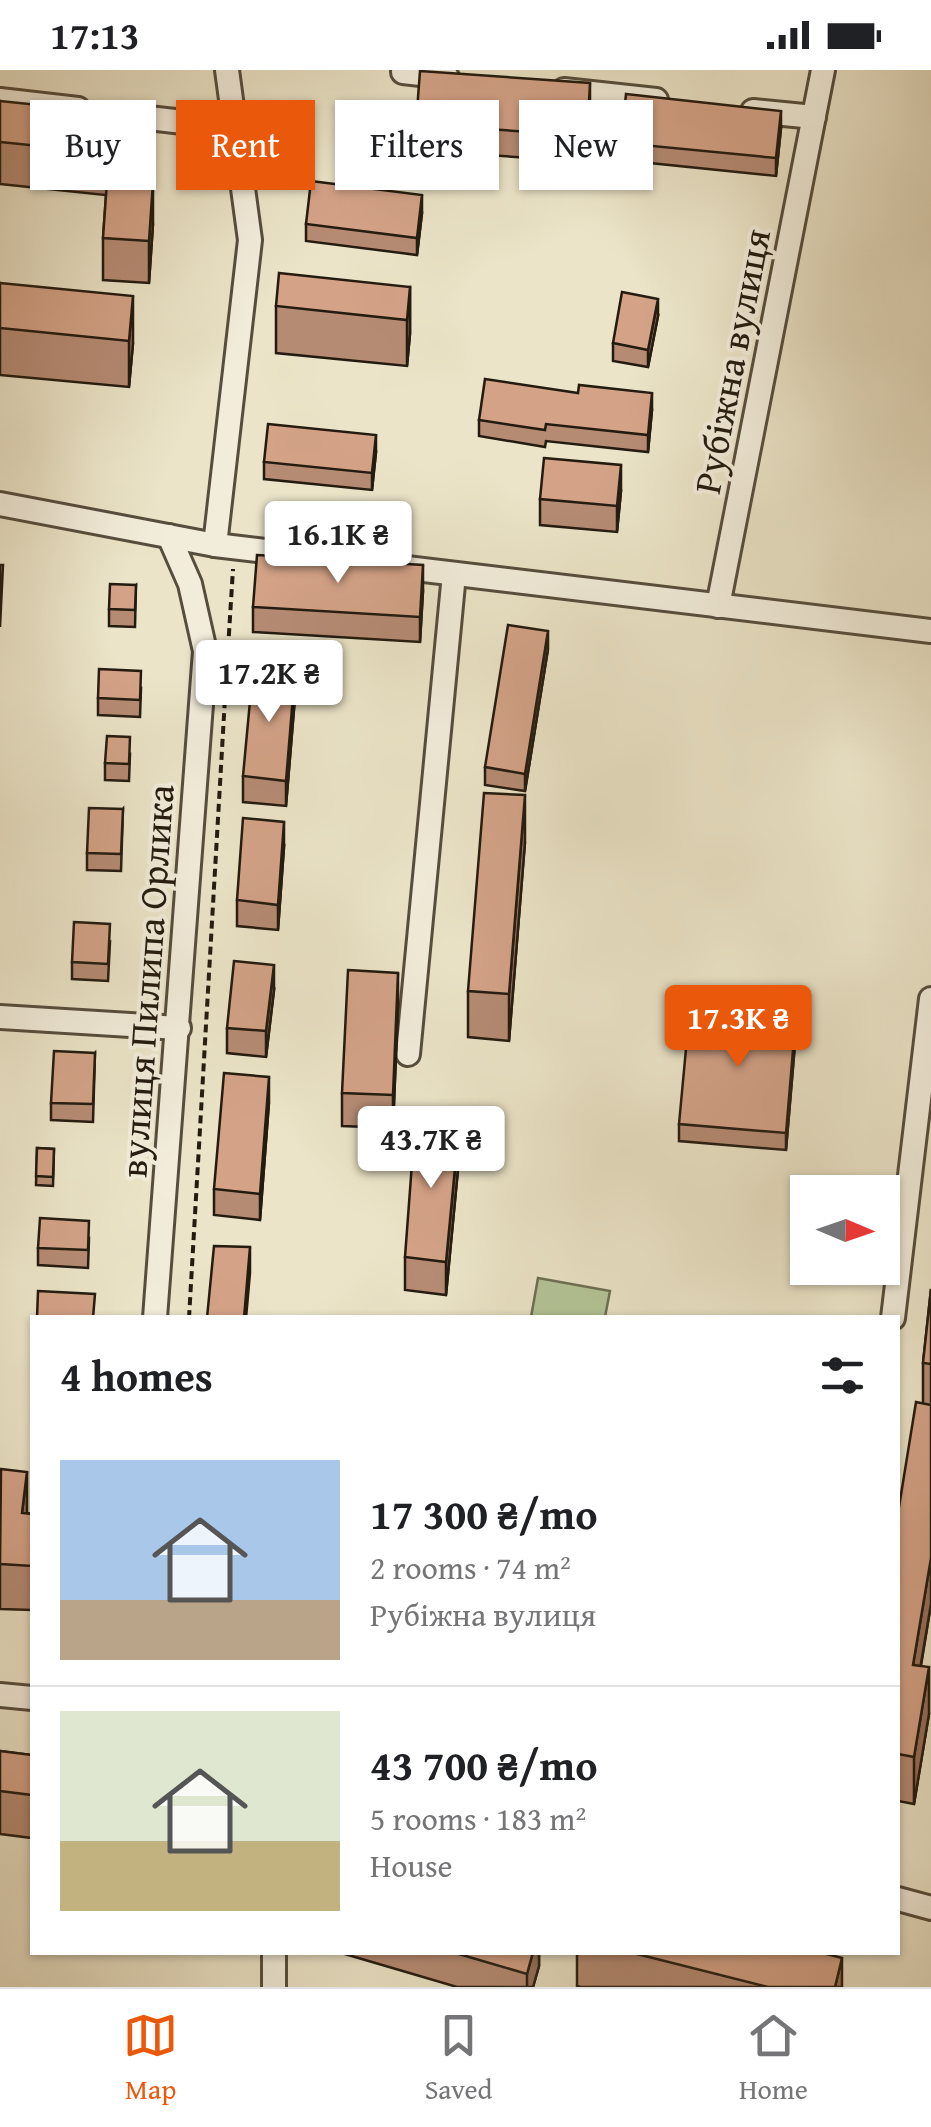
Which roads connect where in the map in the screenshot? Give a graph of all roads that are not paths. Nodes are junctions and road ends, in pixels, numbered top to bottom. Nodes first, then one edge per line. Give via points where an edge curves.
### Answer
1 (227, 70) edge
2 (823, 70) edge
3 (402, 72) dead end
4 (461, 79) edge
5 (540, 88) edge
6 (0, 100) edge
7 (231, 100) edge
8 (677, 102) edge
9 (736, 109) edge
10 (814, 117) junction
11 (176, 121) edge
12 (243, 190) edge
13 (0, 504) edge
14 (169, 536) junction
15 (225, 546) junction
16 (454, 574) junction
17 (718, 606) junction
18 (931, 631) edge
19 (931, 999) edge
20 (0, 1017) edge
21 (179, 1028) junction
22 (408, 1054) dead end
23 (155, 1315) edge
24 (893, 1315) edge
25 (0, 1695) edge
26 (30, 1698) edge
27 (900, 1900) edge
28 (931, 1908) edge
29 (274, 1955) edge
30 (274, 1987) edge

1 - 7 street
2 - 10 street, Рубіжна вулиця
3 - 4 street
5 - 8 street
6 - 11 street
9 - 10 street
10 - 17 street, Рубіжна вулиця
12 - 15 street via 250,240
13 - 14 street
14 - 15 street
14 - 21 street, вулиця Пилипа Орлика via 190,584 205,651
15 - 16 street
16 - 17 street
16 - 22 street
17 - 18 street
19 - 24 street
20 - 21 street
21 - 23 street, вулиця Пилипа Орлика
25 - 26 street
27 - 28 street
29 - 30 street

